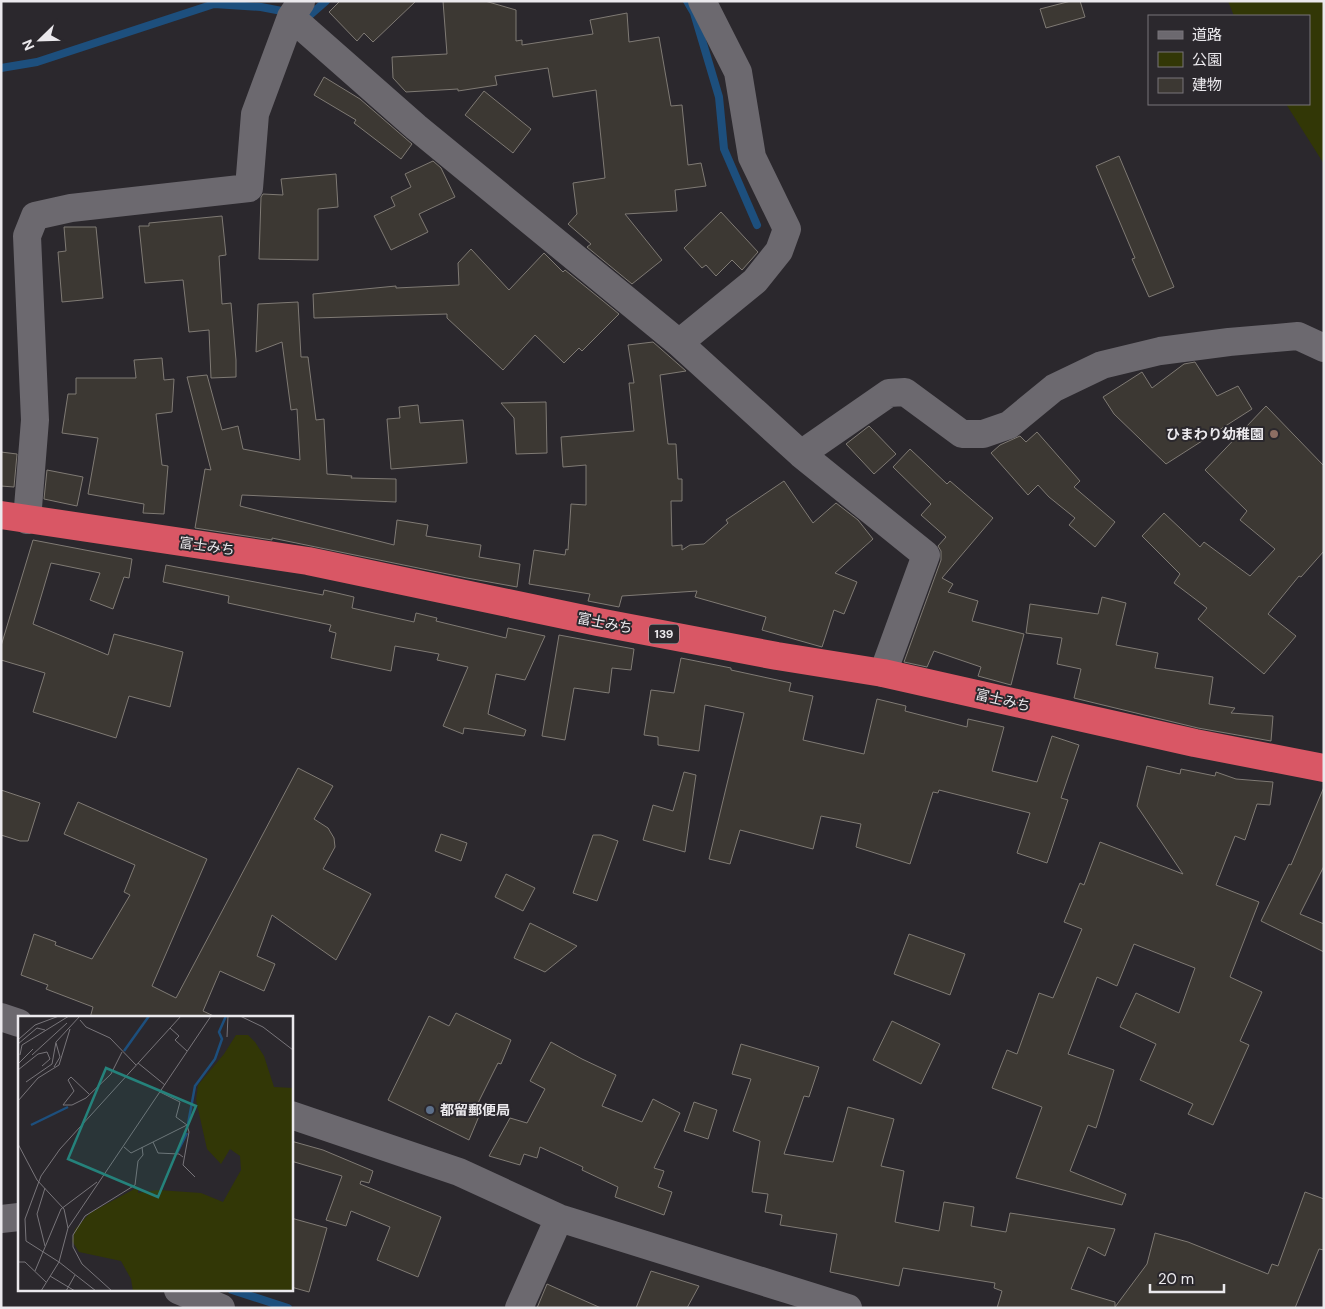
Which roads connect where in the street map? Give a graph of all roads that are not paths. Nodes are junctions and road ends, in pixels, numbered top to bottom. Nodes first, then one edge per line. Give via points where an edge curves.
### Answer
1 (702, 1) edge
2 (296, 9) edge
3 (679, 343) junction
4 (1324, 348) edge
5 (801, 454) junction
6 (14, 517) edge
7 (883, 673) junction
8 (1324, 768) edge
9 (1, 1017) edge
10 (18, 1023) edge
11 (292, 1115) edge
12 (18, 1217) edge
13 (559, 1218) junction
14 (1, 1219) edge
15 (183, 1292) edge
16 (221, 1308) edge
17 (519, 1308) edge
18 (848, 1308) edge

1 - 3 street via 738,72 752,157 787,229 779,251 754,281
2 - 3 street via 416,127
2 - 6 street via 255,114 249,188 71,208 35,216 27,236 35,420
3 - 5 street
4 - 5 street via 1298,336 1160,351 1102,365 1054,388 1009,425 983,434 962,434 905,392 889,392
5 - 7 street via 926,555
6 - 7 highway, 富士みち / 139 via 308,561 598,622
7 - 8 highway, 富士みち / 139 via 1195,743
9 - 10 street
11 - 13 street via 459,1172
12 - 14 street
13 - 17 street
13 - 18 street
15 - 16 street

